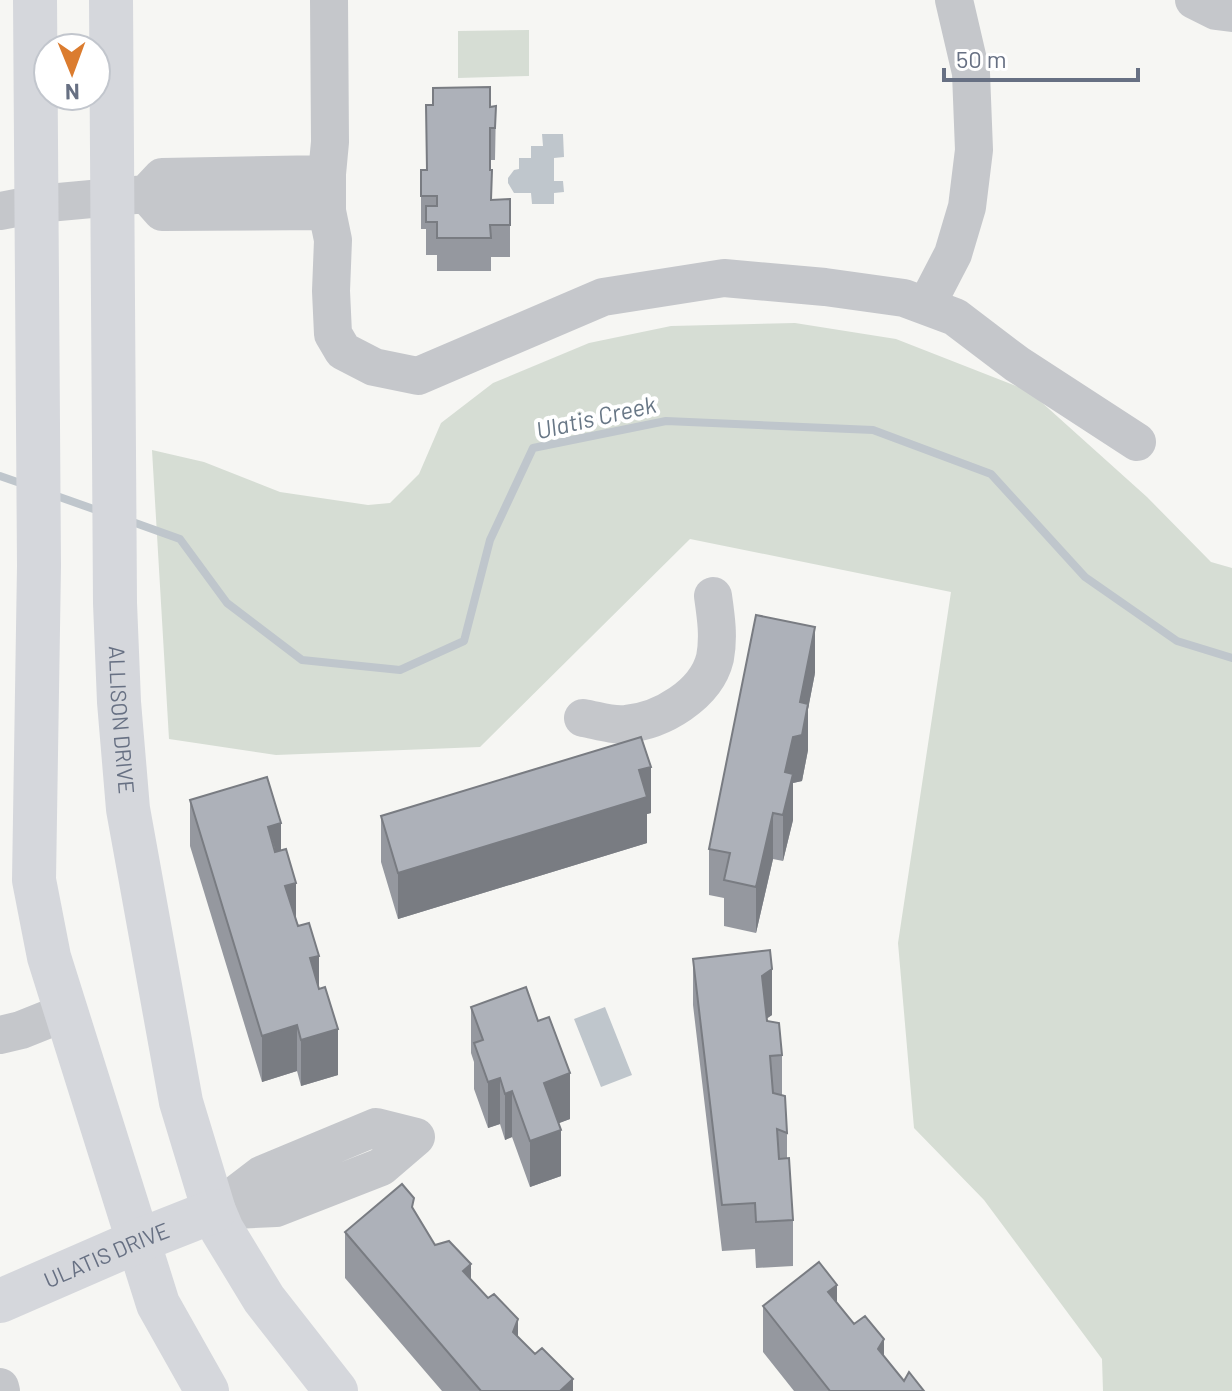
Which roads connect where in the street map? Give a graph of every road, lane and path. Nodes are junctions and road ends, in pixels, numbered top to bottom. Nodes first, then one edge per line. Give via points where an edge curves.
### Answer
1 (35, 0) edge
2 (111, 0) edge
3 (329, 0) edge
4 (954, 0) edge
5 (1194, 0) edge
6 (1232, 13) edge
7 (327, 192) junction
8 (129, 196) junction
9 (18, 208) edge
10 (926, 306) junction
11 (1137, 442) dead end
12 (713, 596) dead end
13 (583, 718) dead end
14 (66, 1012) junction
15 (0, 1035) edge
16 (214, 1211) junction
17 (138, 1241) junction
18 (0, 1301) edge
19 (207, 1391) edge
20 (336, 1391) edge

1 - 9 main road
2 - 8 main road, ALLISON DRIVE
3 - 7 street
4 - 10 street via 971,73 974,150 967,207 953,254
5 - 6 street
7 - 8 street via 162,212
7 - 10 street via 333,334 343,351 374,367 418,376 603,297 724,278 825,287
8 - 9 street
8 - 16 main road, ALLISON DRIVE via 114,487 119,702 128,809 181,1102
9 - 14 main road via 39,444 34,880
10 - 11 street via 955,317
12 - 13 street via 718,635 714,661 704,681 678,707 623,725
14 - 15 street
14 - 17 main road
16 - 17 main road, ULATIS DRIVE
16 - 20 main road, ALLISON DRIVE via 264,1299
17 - 18 main road, ULATIS DRIVE
17 - 19 main road via 158,1304

